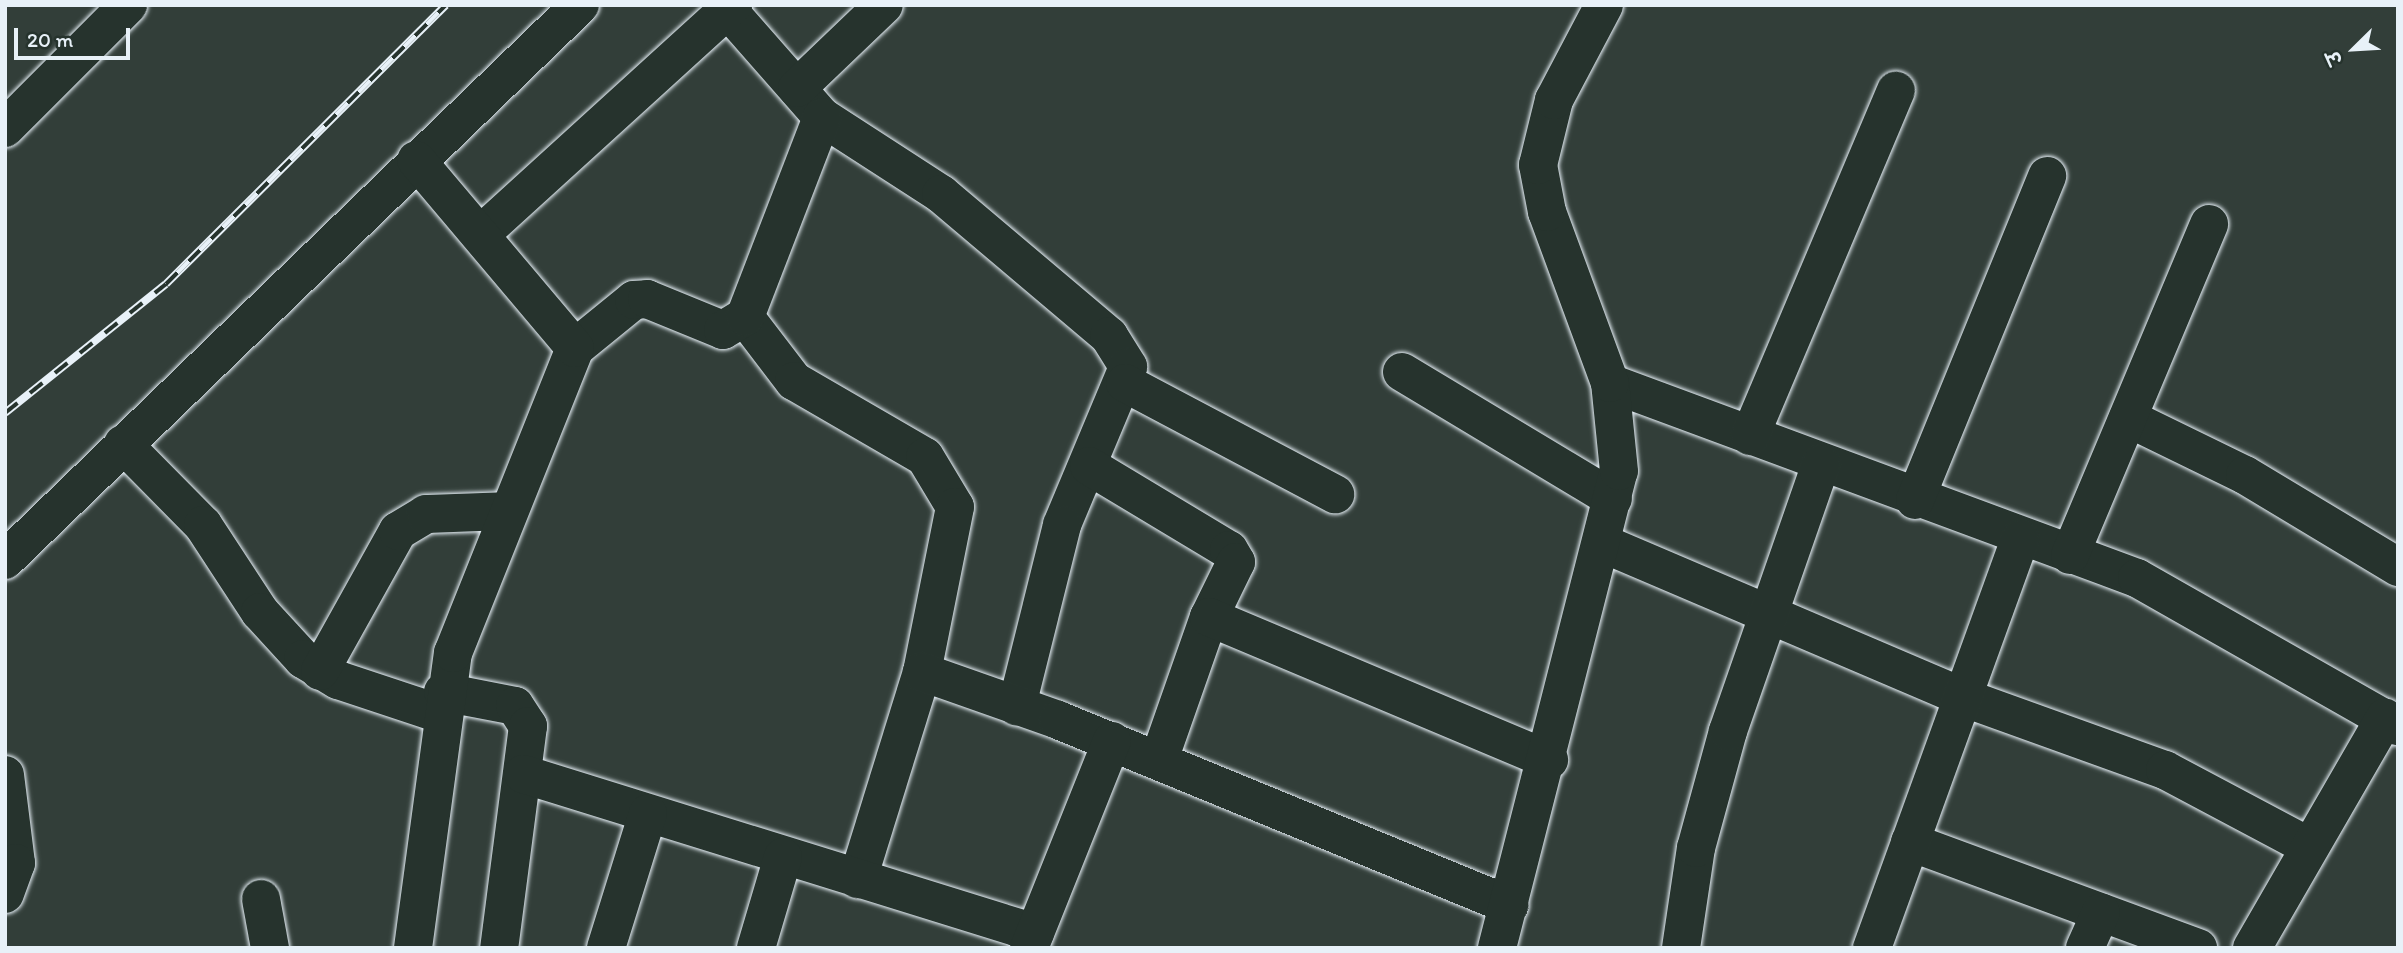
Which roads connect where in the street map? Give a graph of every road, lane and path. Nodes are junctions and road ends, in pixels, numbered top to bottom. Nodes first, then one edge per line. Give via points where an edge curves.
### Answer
1 (128, 5) edge
2 (580, 5) edge
3 (884, 5) edge
4 (1604, 5) edge
5 (731, 8) edge
6 (797, 88) junction
7 (1896, 91) dead end
8 (822, 117) junction
9 (5, 128) edge
10 (416, 160) junction
11 (2047, 176) dead end
12 (2209, 224) dead end
13 (481, 234) junction
14 (745, 317) junction
15 (575, 348) junction
16 (1402, 372) dead end
17 (1125, 383) junction
18 (1610, 383) junction
19 (2128, 418) junction
20 (1750, 436) junction
21 (123, 444) junction
22 (1821, 464) junction
23 (1089, 466) junction
24 (1335, 495) dead end
25 (1613, 499) junction
26 (1915, 500) junction
27 (506, 511) junction
28 (2020, 539) junction
29 (1604, 544) junction
30 (2070, 555) junction
31 (5, 560) edge
32 (2398, 567) edge
33 (1209, 617) junction
34 (1768, 617) junction
35 (320, 671) junction
36 (922, 672) junction
37 (1962, 697) junction
38 (442, 703) junction
39 (1017, 706) junction
40 (2391, 722) edge
41 (1112, 741) junction
42 (1549, 760) junction
43 (1159, 761) junction
44 (523, 774) junction
45 (5, 775) edge
46 (648, 813) junction
47 (1910, 842) junction
48 (2308, 846) junction
49 (783, 857) junction
50 (858, 879) junction
51 (5, 894) edge
52 (261, 899) dead end
53 (1510, 905) junction
54 (2101, 912) junction
55 (1032, 941) edge
56 (270, 948) edge
57 (413, 948) edge
58 (499, 948) edge
59 (606, 948) edge
60 (756, 948) edge
61 (1497, 948) edge
62 (1681, 948) edge
63 (1872, 948) edge
64 (2085, 948) edge
65 (2199, 948) edge
66 (2252, 948) edge

1 - 9 street
2 - 10 street
3 - 6 street
4 - 18 street via 1554,100 1538,165 1547,212
5 - 6 street
5 - 13 street
6 - 8 street
7 - 20 street
8 - 14 street
8 - 17 street via 941,194 1109,336 1128,367
10 - 13 street
10 - 21 street
11 - 26 street
12 - 19 street
13 - 15 street
14 - 15 street via 723,330 647,299 634,300
14 - 36 street via 794,382 910,444 946,487 954,527
15 - 27 street
16 - 25 street
17 - 23 street
17 - 24 street
18 - 20 street
18 - 25 street via 1620,429
19 - 30 street
19 - 32 street via 2245,475
20 - 22 street
21 - 31 street
21 - 35 street via 180,498 276,632
22 - 26 street
22 - 34 street
23 - 33 street via 1229,550 1236,562 1233,574
23 - 39 street via 1047,574
25 - 29 street
26 - 28 street
27 - 35 street via 439,512 404,526
27 - 38 street
28 - 30 street
28 - 37 street
29 - 34 street
29 - 42 street
30 - 40 street via 2185,601
33 - 42 street
33 - 43 street
34 - 37 street
34 - 62 street via 1702,825
35 - 38 street
36 - 39 street
36 - 50 street
37 - 47 street
37 - 48 street via 2154,765
38 - 44 street via 515,706 528,726
38 - 57 street
39 - 41 street
40 - 48 street
41 - 43 street
41 - 55 street
42 - 53 street
43 - 53 street
44 - 46 street
44 - 58 street
45 - 51 street via 16,863
46 - 49 street
46 - 59 street
47 - 54 street
47 - 63 street
48 - 66 street
49 - 50 street
49 - 60 street
50 - 55 street
52 - 56 street
53 - 61 street
54 - 64 street
54 - 65 street

